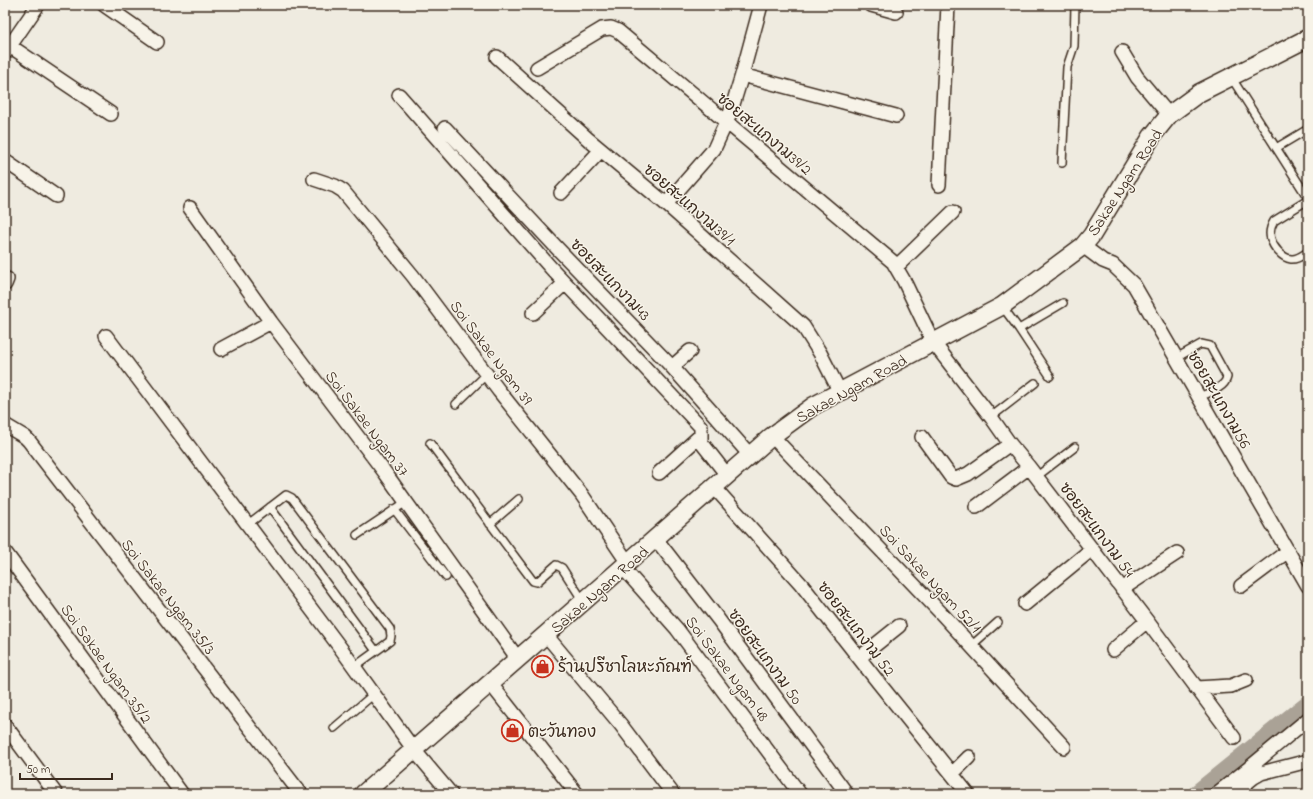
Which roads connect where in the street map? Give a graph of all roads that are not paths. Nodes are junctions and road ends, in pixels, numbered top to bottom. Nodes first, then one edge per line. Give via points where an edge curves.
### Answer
1 (38, 5) edge
2 (104, 5) edge
3 (762, 5) edge
4 (871, 5) edge
5 (948, 5) edge
6 (1075, 5) edge
7 (896, 12) dead end
8 (1308, 38) edge
9 (157, 42) dead end
10 (7, 50) edge
11 (1122, 52) dead end
12 (497, 58) dead end
13 (537, 68) dead end
14 (742, 75) junction
15 (1231, 77) junction
16 (399, 95) dead end
17 (111, 114) dead end
18 (1169, 114) junction
19 (896, 116) dead end
20 (726, 122) junction
21 (445, 128) dead end
22 (1308, 130) edge
23 (1276, 148) junction
24 (601, 150) junction
25 (5, 161) edge
26 (1062, 163) dead end
27 (314, 179) dead end
28 (939, 185) dead end
29 (561, 193) dead end
30 (56, 196) dead end
31 (1308, 199) edge
32 (666, 204) junction
33 (190, 208) dead end
34 (953, 212) dead end
35 (1082, 246) junction
36 (1308, 252) edge
37 (896, 267) junction
38 (565, 283) junction
39 (1063, 303) dead end
40 (1002, 306) junction
41 (533, 313) dead end
42 (271, 322) junction
43 (1020, 329) junction
44 (106, 336) dead end
45 (933, 342) junction
46 (221, 349) dead end
47 (690, 351) dead end
48 (1176, 358) junction
49 (672, 366) junction
50 (487, 374) junction
51 (1050, 376) dead end
52 (1034, 383) dead end
53 (840, 392) junction
54 (1199, 397) junction
55 (456, 404) dead end
56 (991, 417) junction
57 (5, 425) edge
58 (701, 435) junction
59 (772, 436) junction
60 (922, 437) dead end
61 (430, 443) dead end
62 (1010, 444) junction
63 (1075, 448) dead end
64 (750, 455) junction
65 (1032, 472) junction
66 (659, 473) dead end
67 (728, 475) junction
68 (714, 487) junction
69 (519, 499) dead end
70 (406, 502) junction
71 (270, 507) junction
72 (976, 507) dead end
73 (394, 509) junction
74 (490, 524) junction
75 (247, 525) junction
76 (357, 535) dead end
77 (656, 539) junction
78 (1092, 549) junction
79 (1288, 551) junction
80 (5, 552) edge
81 (1177, 552) dead end
82 (625, 565) junction
83 (446, 577) dead end
84 (1241, 586) dead end
85 (1308, 586) edge
86 (1122, 589) junction
87 (584, 602) junction
88 (1025, 604) dead end
89 (1147, 621) junction
90 (998, 622) dead end
91 (899, 626) dead end
92 (546, 635) junction
93 (971, 646) junction
94 (376, 650) junction
95 (1113, 650) dead end
96 (859, 658) junction
97 (518, 659) junction
98 (354, 667) junction
99 (1246, 680) dead end
100 (490, 684) junction
101 (1196, 688) junction
102 (374, 694) junction
103 (1308, 719) edge
104 (5, 724) edge
105 (334, 728) dead end
106 (1234, 738) dead end
107 (1064, 747) dead end
108 (414, 750) junction
109 (969, 757) dead end
110 (1308, 761) edge
111 (952, 774) junction
112 (56, 794) edge
113 (182, 794) edge
114 (301, 794) edge
115 (363, 794) edge
116 (451, 794) edge
117 (577, 794) edge
118 (673, 794) edge
119 (800, 794) edge
120 (847, 794) edge
121 (968, 794) edge
122 (1216, 794) edge
123 (1233, 794) edge

1 - 10 street
2 - 9 street
3 - 14 street
4 - 7 street
5 - 28 street
6 - 26 lane via 1074,46 1068,68
8 - 15 street, Sakae Ngam Road
10 - 17 street
11 - 18 street via 1137,77
12 - 24 street, ซอยสะแกงาม39/1
13 - 20 street, ซอยสะแกงาม39/2 via 602,29 611,28 618,31
14 - 19 street
14 - 20 street
15 - 18 street, Sakae Ngam Road via 1199,93
15 - 23 lane
16 - 38 street
18 - 35 street, Sakae Ngam Road via 1152,136 1092,235
20 - 32 street via 714,149
20 - 37 street, ซอยสะแกงาม39/2
21 - 49 street, ซอยสะแกงาม43
22 - 23 lane
23 - 31 lane
24 - 29 street
24 - 32 street, ซอยสะแกงาม39/1
25 - 30 street
27 - 50 street, Soi Sakae Ngam 39 via 343,191 413,276
31 - 36 lane via 1274,221 1270,232 1275,246 1286,257 1298,258
32 - 53 street, ซอยสะแกงาม39/1 via 803,326
33 - 42 street, Soi Sakae Ngam 37
34 - 37 street
35 - 40 street, Sakae Ngam Road
35 - 48 street, ซอยสะแกงาม56 via 1103,262 1112,265 1134,285
37 - 45 street, ซอยสะแกงาม39/2
38 - 41 street
38 - 58 street via 701,427
39 - 43 lane
40 - 43 lane
40 - 45 street, Sakae Ngam Road
42 - 46 street
42 - 70 street, Soi Sakae Ngam 37
43 - 51 lane
44 - 75 street
45 - 53 street, Sakae Ngam Road
45 - 56 street, ซอยสะแกงาม 54
47 - 49 street
48 - 54 street, ซอยสะแกงาม56
48 - 54 lane via 1202,344 1210,346 1227,378 1222,385
49 - 64 street, ซอยสะแกงาม43
50 - 55 lane
50 - 82 street, Soi Sakae Ngam 39 via 582,495
52 - 56 lane
53 - 59 street, Sakae Ngam Road via 812,406
54 - 79 street, ซอยสะแกงาม56
56 - 62 street, ซอยสะแกงาม 54
57 - 114 street, Soi Sakae Ngam 35/3 via 29,441
58 - 66 street
58 - 67 street via 701,442
59 - 64 street, Sakae Ngam Road
59 - 93 street, Soi Sakae Ngam 52/1
60 - 62 street via 951,477 956,479 968,474
61 - 74 lane
62 - 65 street, ซอยสะแกงาม 54
63 - 65 lane
64 - 67 street, Sakae Ngam Road
65 - 72 street
65 - 78 street, ซอยสะแกงาม 54
67 - 68 street, Sakae Ngam Road
68 - 77 street, Sakae Ngam Road
68 - 96 street, ซอยสะแกงาม 52 via 801,584
69 - 74 lane
70 - 73 lane
70 - 97 street, Soi Sakae Ngam 37
71 - 75 lane
71 - 94 lane
71 - 94 lane via 286,495 292,498 390,629 390,641
73 - 76 lane
73 - 83 lane
74 - 87 lane via 533,581 536,582 556,565 562,568
75 - 98 street
77 - 82 street, Sakae Ngam Road
77 - 120 street, ซอยสะแกงาม 50
78 - 86 street, ซอยสะแกงาม 54
78 - 88 street
79 - 84 street
79 - 85 street, ซอยสะแกงาม56
80 - 113 street, Soi Sakae Ngam 35/2
81 - 86 street
82 - 87 street, Sakae Ngam Road
82 - 119 street, Soi Sakae Ngam 48 via 677,629
86 - 89 street, ซอยสะแกงาม 54
87 - 92 street, Sakae Ngam Road
89 - 95 street
89 - 101 street, ซอยสะแกงาม 54
90 - 93 lane
91 - 96 street
92 - 97 street, Sakae Ngam Road
92 - 118 street via 622,725
93 - 107 street, Soi Sakae Ngam 52/1
94 - 98 lane
96 - 111 street, ซอยสะแกงาม 52
97 - 100 street, Sakae Ngam Road
98 - 102 street
99 - 101 street via 1231,686
100 - 108 street, Sakae Ngam Road
100 - 117 street
101 - 106 street, ซอยสะแกงาม 54
102 - 105 lane
102 - 108 street
103 - 122 street
104 - 112 street
108 - 115 street, Sakae Ngam Road
108 - 116 street
109 - 111 street
110 - 123 street via 1262,773
111 - 121 street, ซอยสะแกงาม 52

